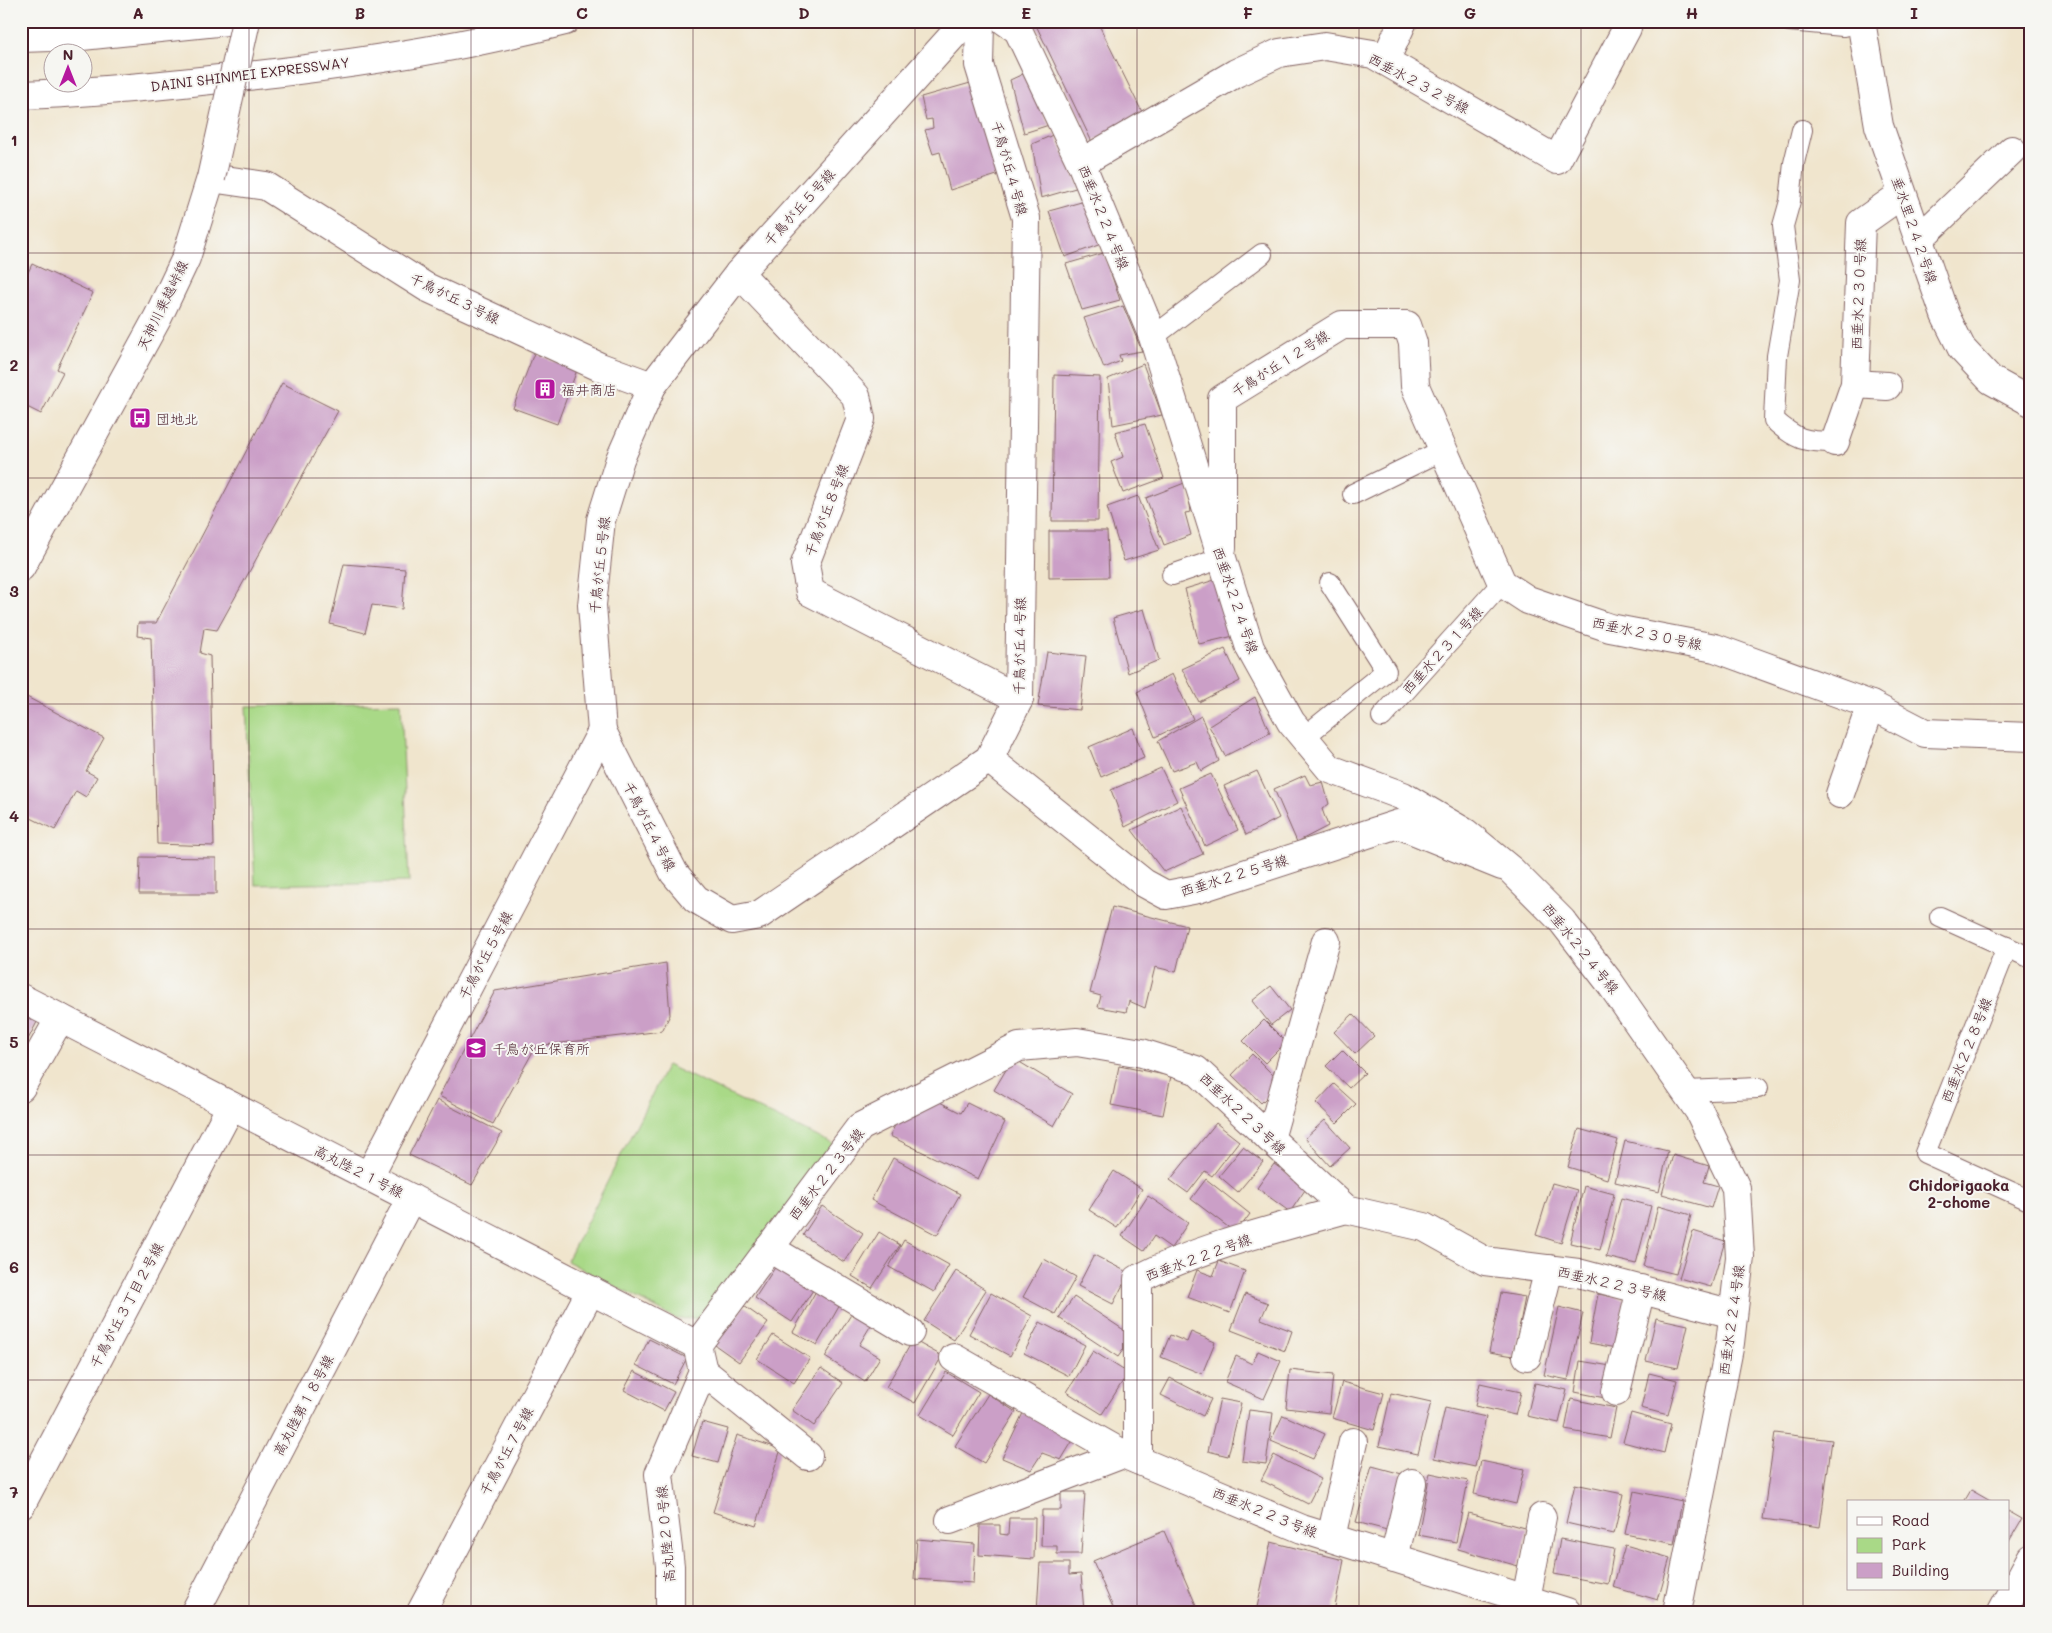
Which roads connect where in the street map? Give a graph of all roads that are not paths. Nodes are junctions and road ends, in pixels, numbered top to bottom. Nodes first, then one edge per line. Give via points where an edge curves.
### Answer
1 (227, 21) edge
2 (246, 21) edge
3 (565, 21) edge
4 (966, 21) edge
5 (980, 21) edge
6 (1006, 21) edge
7 (1403, 21) edge
8 (1628, 21) edge
9 (1789, 21) edge
10 (1855, 23) edge
11 (21, 38) edge
12 (1384, 61) junction
13 (21, 94) edge
14 (1802, 130) dead end
15 (2012, 150) dead end
16 (1081, 163) junction
17 (211, 178) junction
18 (1902, 194) junction
19 (1919, 239) junction
20 (1262, 254) dead end
21 (739, 273) junction
22 (1153, 337) junction
23 (1855, 384) junction
24 (652, 386) junction
25 (1887, 386) dead end
26 (2031, 402) edge
27 (1835, 442) joint
28 (1443, 450) junction
29 (1353, 494) dead end
30 (1222, 558) junction
31 (21, 566) edge
32 (1172, 575) dead end
33 (1330, 583) dead end
34 (1502, 583) junction
35 (1019, 699) junction
36 (1872, 705) junction
37 (1382, 717) dead end
38 (602, 731) junction
39 (1304, 737) junction
40 (2031, 737) edge
41 (989, 759) junction
42 (1840, 794) dead end
43 (1511, 870) junction
44 (1940, 916) dead end
45 (1326, 941) dead end
46 (2006, 947) junction
47 (2031, 958) edge
48 (21, 998) edge
49 (60, 1018) junction
50 (21, 1087) edge
51 (1758, 1088) dead end
52 (1686, 1091) junction
53 (231, 1106) junction
54 (1270, 1139) junction
55 (369, 1176) junction
56 (411, 1198) junction
57 (2031, 1201) edge
58 (1346, 1209) junction
59 (769, 1248) junction
60 (1549, 1269) junction
61 (1640, 1289) junction
62 (591, 1290) junction
63 (1733, 1314) junction
64 (910, 1332) dead end
65 (696, 1345) junction
66 (1528, 1356) dead end
67 (954, 1358) dead end
68 (703, 1371) junction
69 (1616, 1392) dead end
70 (1353, 1442) dead end
71 (808, 1456) dead end
72 (1130, 1457) junction
73 (1412, 1483) dead end
74 (21, 1505) edge
75 (1542, 1516) dead end
76 (950, 1520) dead end
77 (1331, 1537) junction
78 (1394, 1558) junction
79 (2031, 1558) edge
80 (1526, 1599) junction
81 (195, 1612) edge
82 (421, 1612) edge
83 (668, 1612) edge
84 (1567, 1612) edge
85 (1677, 1612) edge
86 (2002, 1612) edge

1 - 11 main road via 82,36
2 - 17 main road, 天神川乗越峠線, bridge
3 - 13 main road, DAINI SHINMEI EXPRESSWAY via 501,38 300,71 84,93
4 - 21 main road, 千鳥が丘５号線
5 - 35 main road, 千鳥が丘４号線 via 979,65 1026,218
6 - 16 main road, 西垂水２２４号線 via 1018,30
7 - 12 main road
8 - 12 main road, 西垂水２３２号線 via 1628,28 1557,160
9 - 10 lane
10 - 18 main road, 垂水里２４２号線 via 1879,126
12 - 16 main road, 西垂水２３２号線 via 1373,54 1325,46 1279,53 1236,73
14 - 27 lane via 1783,226 1790,280 1777,356 1774,420 1791,435 1815,442
15 - 19 main road
16 - 22 main road, 西垂水２２４号線
17 - 24 main road, 千鳥が丘３号線 via 266,186 426,287 600,367
17 - 31 main road, 天神川乗越峠線 via 186,258 158,317
18 - 19 main road, 垂水里２４２号線
18 - 23 main road, 西垂水２３０号線 via 1861,224
19 - 26 main road, 垂水里２４２号線 via 1945,315 1962,349 1991,380
20 - 22 lane
21 - 24 main road, 千鳥が丘５号線
21 - 35 main road, 千鳥が丘８号線 via 856,396 862,419 805,564 810,592
22 - 30 main road, 西垂水２２４号線
23 - 25 main road
23 - 27 main road, 西垂水２３０号線
24 - 38 main road, 千鳥が丘５号線 via 620,459 601,520 592,606
28 - 29 lane
28 - 30 main road, 千鳥が丘１２号線 via 1415,386 1413,342 1406,326 1342,326 1222,399
28 - 34 main road
30 - 32 lane
30 - 39 main road, 西垂水２２４号線 via 1250,648 1291,722
33 - 39 lane via 1386,671
34 - 36 main road, 西垂水２３０号線 via 1528,600 1610,628 1715,648
34 - 37 lane, 西垂水２３１号線
35 - 41 main road, 千鳥が丘４号線
36 - 40 main road, 西垂水２３０号線 via 1925,734
36 - 42 main road
38 - 41 main road, 千鳥が丘４号線 via 674,874 696,899 732,920 759,915
38 - 55 main road, 千鳥が丘５号線
39 - 43 main road, 西垂水２２４号線 via 1330,769 1403,796 1466,833
41 - 43 main road, 西垂水２２５号線 via 1144,883 1166,895 1198,889 1398,824
43 - 52 main road, 西垂水２２４号線 via 1562,921
44 - 46 lane
45 - 54 main road
46 - 47 lane
46 - 57 lane, 西垂水２２８号線 via 1925,1154
48 - 49 main road, 高丸陸２１号線
49 - 50 main road
49 - 53 main road, 高丸陸２１号線
51 - 52 lane
52 - 63 main road, 西垂水２２４号線 via 1736,1188 1740,1257
53 - 55 main road, 高丸陸２１号線
53 - 74 main road, 千鳥が丘３丁目２号線
54 - 58 main road, 西垂水２２３号線
54 - 59 main road, 西垂水２２３号線 via 1196,1070 1142,1053 1077,1042 1018,1047 860,1127
55 - 56 main road, 高丸陸２１号線
56 - 62 main road, 高丸陸２１号線
56 - 81 main road, 高丸陸第１８号線
58 - 60 main road, 西垂水２２３号線 via 1424,1227 1484,1260
58 - 72 main road, 西垂水２２２号線 via 1238,1240 1138,1279
59 - 64 main road
59 - 65 main road, 西垂水２２３号線
60 - 61 main road, 西垂水２２３号線
60 - 66 main road
61 - 63 main road, 西垂水２２３号線
61 - 69 main road
62 - 65 main road, 高丸陸２１号線
62 - 82 main road, 千鳥が丘７号線
63 - 85 main road, 西垂水２２４号線
65 - 68 main road
67 - 72 main road, 西垂水２２３号線
68 - 71 main road
68 - 83 main road, 高丸陸２０号線 via 659,1474 670,1566
70 - 77 main road
72 - 76 main road
72 - 77 main road, 西垂水２２３号線
73 - 78 main road
75 - 80 main road
77 - 78 main road, 西垂水２２３号線
78 - 80 main road, 西垂水２２３号線
79 - 86 main road
80 - 84 main road, 西垂水２２３号線

